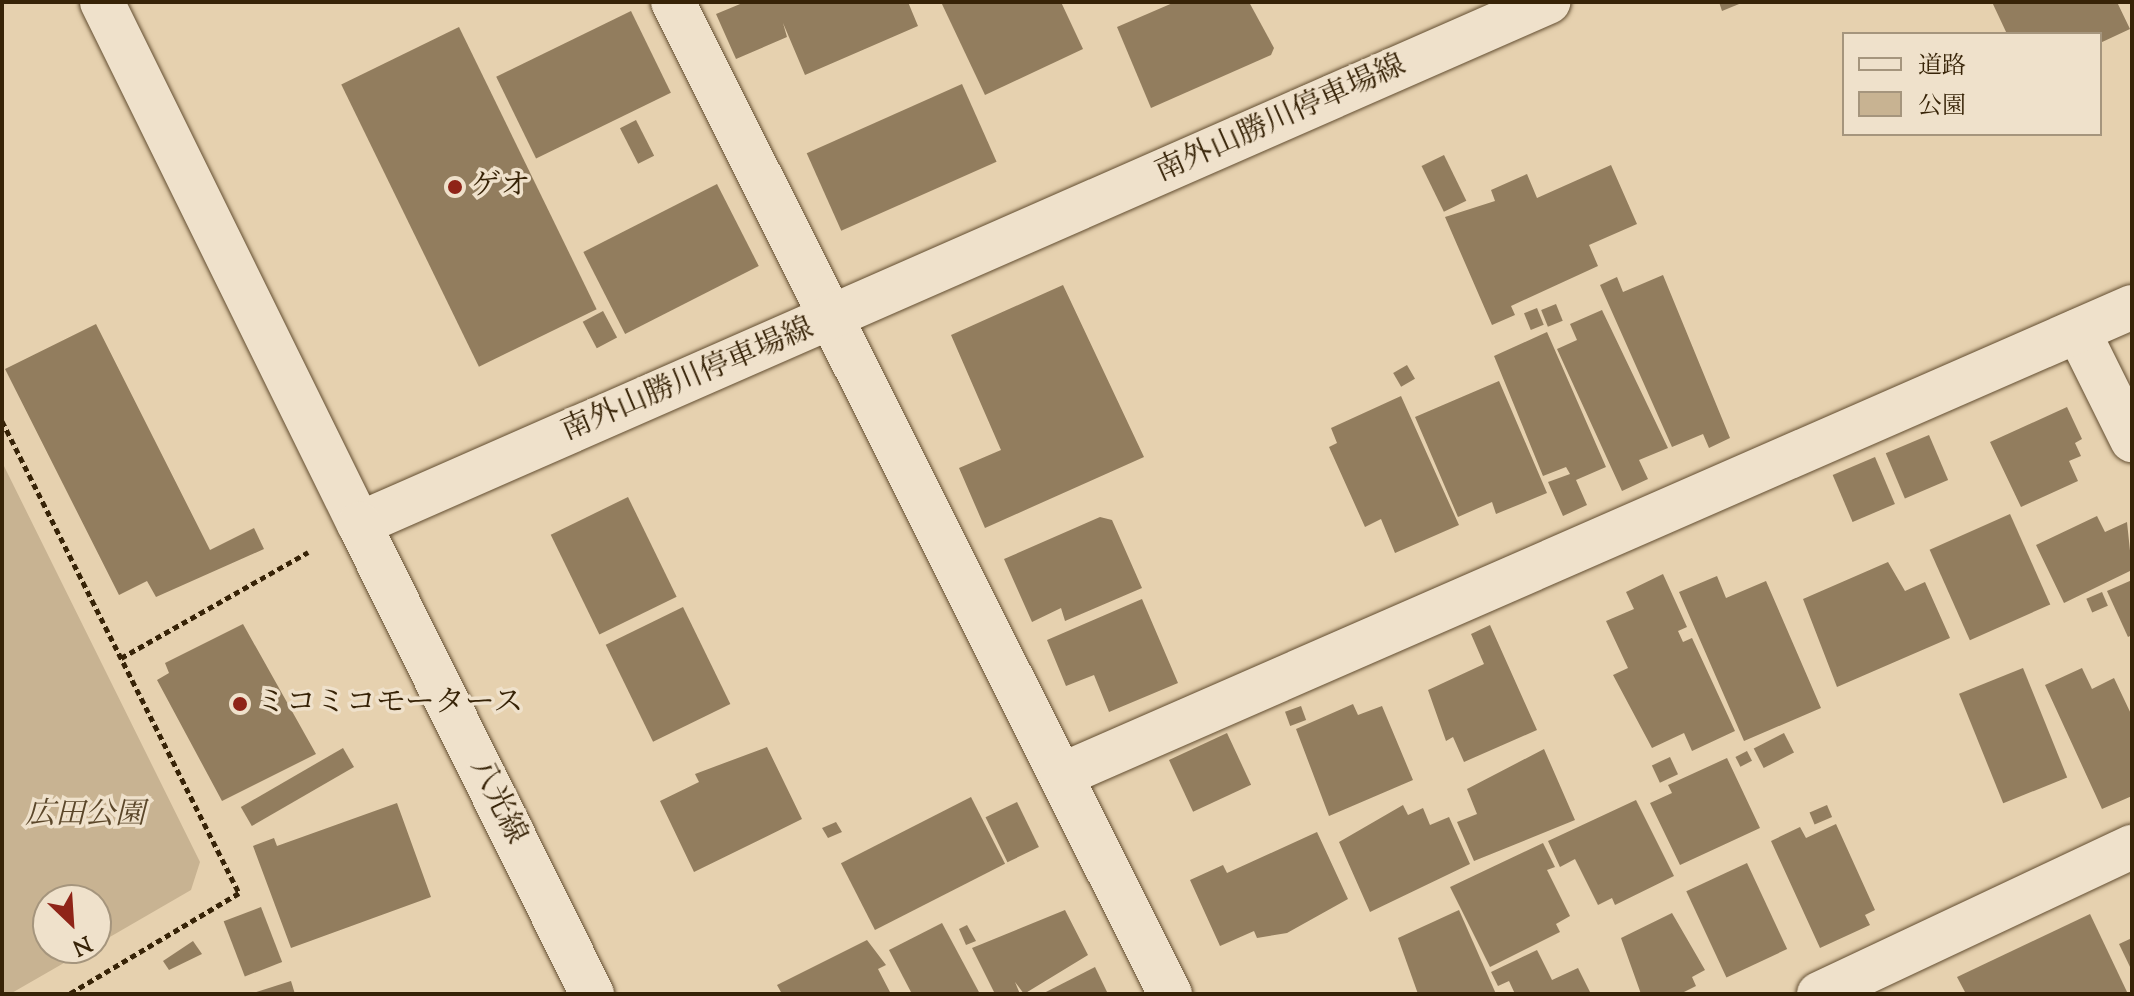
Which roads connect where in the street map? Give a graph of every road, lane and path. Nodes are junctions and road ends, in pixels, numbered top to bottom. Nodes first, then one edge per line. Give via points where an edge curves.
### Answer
1 (102, 2) edge
2 (673, 2) edge
3 (1548, 2) edge
4 (2132, 307) edge
5 (833, 319) junction
6 (2078, 331) junction
7 (2, 421) edge
8 (2132, 440) edge
9 (359, 524) junction
10 (121, 658) junction
11 (1062, 775) junction
12 (2132, 847) edge
13 (69, 994) edge
14 (592, 994) edge
15 (1170, 994) edge
16 (1819, 994) edge

1 - 9 street
2 - 5 street
3 - 5 street, 南外山勝川停車場線
4 - 6 street
5 - 9 street, 南外山勝川停車場線
5 - 11 street
6 - 8 street
6 - 11 street
7 - 10 path
9 - 10 path
9 - 14 street, 八光線
10 - 13 path via 239,893
11 - 15 street
12 - 16 street

